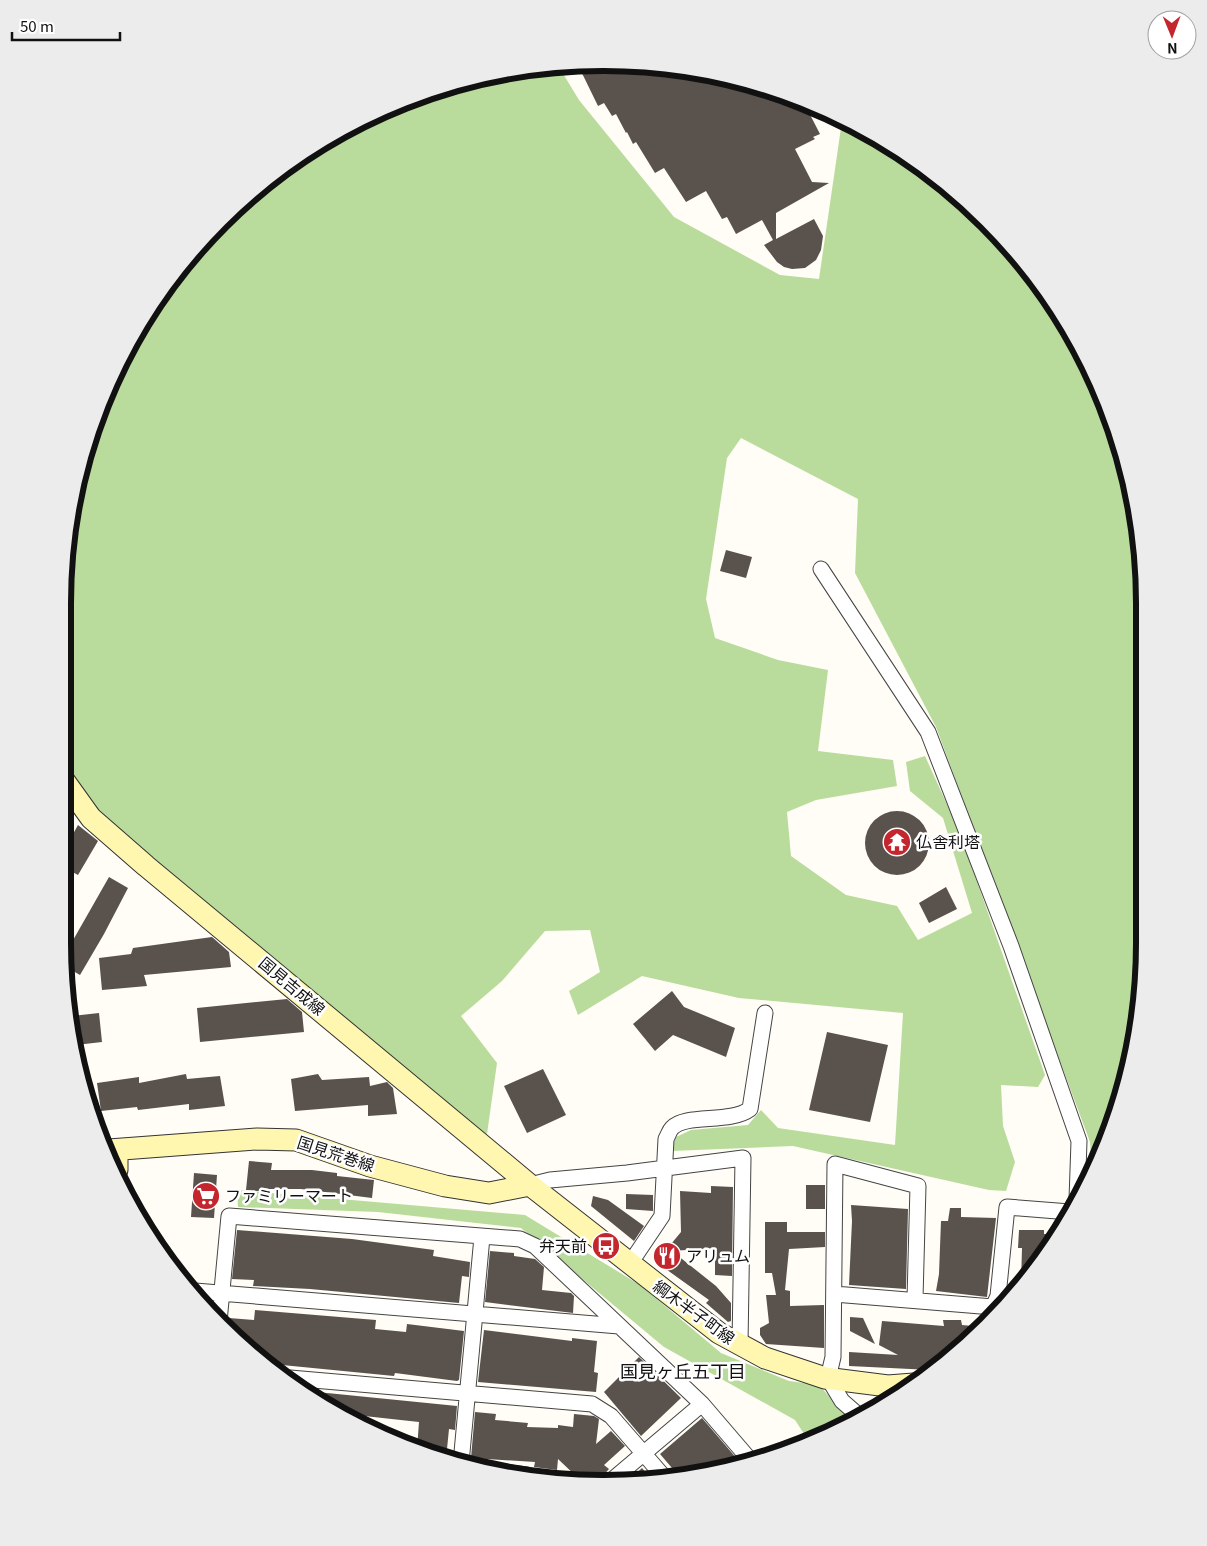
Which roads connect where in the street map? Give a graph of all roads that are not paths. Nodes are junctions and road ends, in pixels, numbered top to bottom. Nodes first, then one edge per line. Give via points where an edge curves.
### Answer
1 (821, 569) dead end
2 (71, 790) edge
3 (765, 1013) dead end
4 (117, 1157) edge
5 (665, 1168) junction
6 (1078, 1184) edge
7 (530, 1185) junction
8 (1063, 1211) edge
9 (482, 1238) junction
10 (629, 1265) junction
11 (201, 1291) edge
12 (221, 1292) junction
13 (834, 1294) junction
14 (916, 1299) junction
15 (995, 1303) edge
16 (991, 1307) edge
17 (220, 1311) edge
18 (474, 1314) junction
19 (619, 1326) junction
20 (740, 1345) junction
21 (828, 1378) junction
22 (299, 1379) edge
23 (899, 1385) edge
24 (467, 1394) junction
25 (702, 1404) junction
26 (854, 1412) edge
27 (644, 1453) junction
28 (746, 1455) edge
29 (462, 1456) edge
30 (659, 1472) edge
31 (618, 1475) edge

1 - 6 street via 928,732 1011,946 1079,1141
2 - 7 street, 国見吉成線 via 92,818 146,866
3 - 5 street via 750,1109 741,1115 682,1122 672,1128 666,1139
4 - 7 street, 国見荒巻線 via 257,1139 296,1140 370,1166 445,1186 489,1193
5 - 7 street
5 - 10 street via 662,1216
5 - 20 street via 742,1158
7 - 10 street, 綱木半子町線
8 - 15 street via 1007,1206
9 - 12 street via 229,1216
9 - 18 street
9 - 19 street via 520,1239 535,1246
10 - 20 street, 綱木半子町線 via 719,1333
11 - 12 street
12 - 17 street
12 - 18 street
13 - 14 street
13 - 14 street via 835,1164 918,1186
13 - 21 street via 833,1357
14 - 16 street
18 - 19 street
18 - 24 street
19 - 25 street
20 - 21 street, 綱木半子町線 via 765,1358
21 - 23 street, 綱木半子町線
21 - 26 street via 842,1400
22 - 24 street
24 - 27 street via 592,1404 611,1416
24 - 29 street
25 - 27 street
25 - 28 street
27 - 30 street
27 - 31 street

